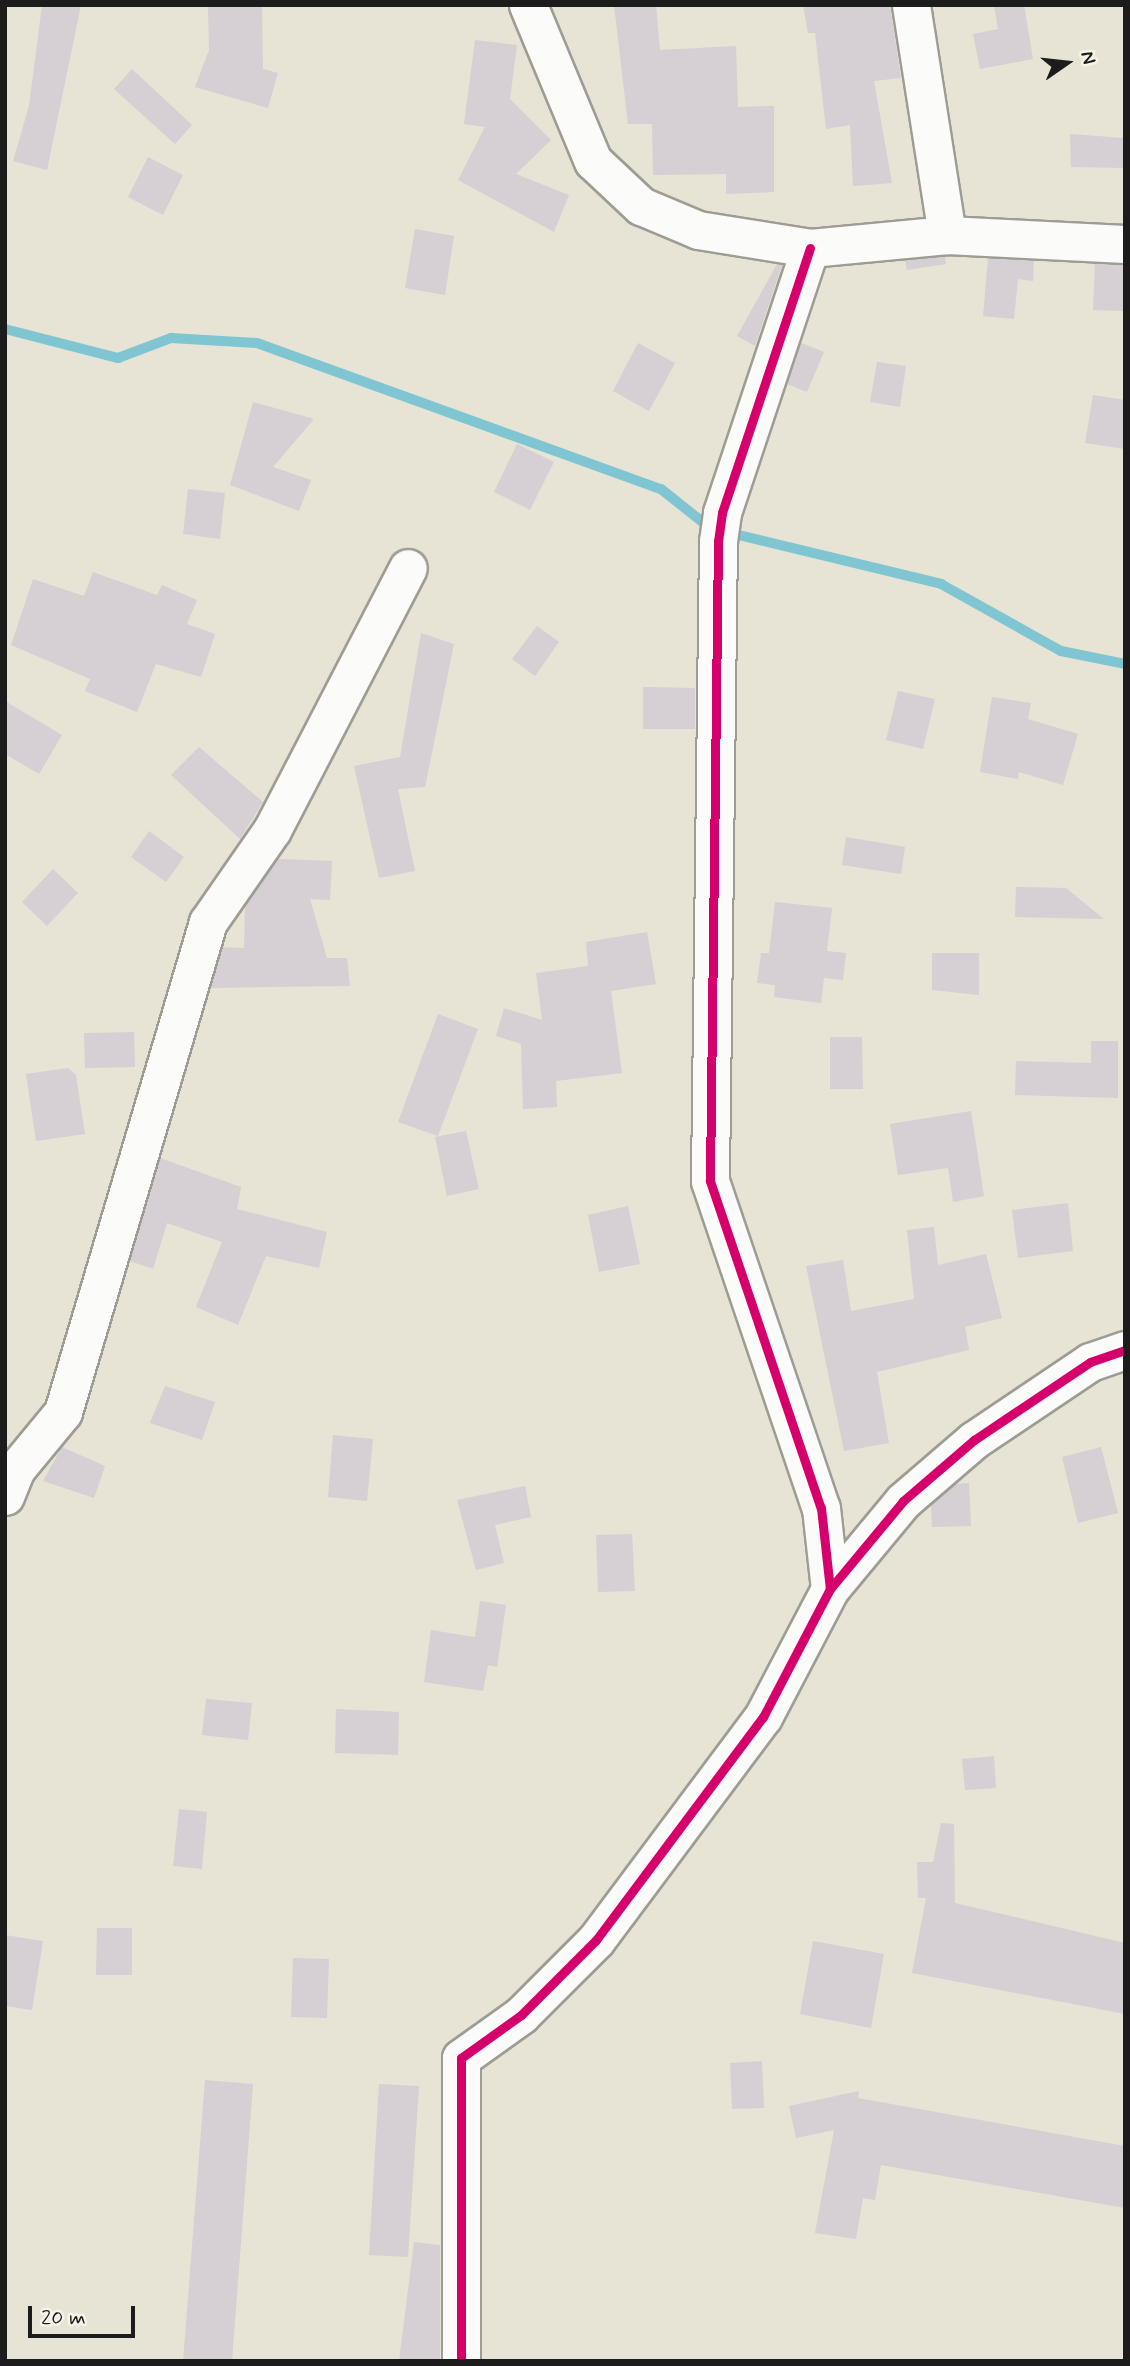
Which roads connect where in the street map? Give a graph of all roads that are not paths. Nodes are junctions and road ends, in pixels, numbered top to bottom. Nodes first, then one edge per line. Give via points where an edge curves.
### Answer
1 (528, 5) edge
2 (911, 5) edge
3 (947, 235) junction
4 (1125, 244) edge
5 (810, 248) junction
6 (408, 568) dead end
7 (1125, 1350) edge
8 (5, 1496) edge
9 (830, 1589) junction
10 (461, 2361) edge

1 - 5 street via 593,161 641,206 698,230
2 - 3 street
3 - 4 street
3 - 5 street
5 - 9 street via 720,527 710,1181 821,1507
6 - 8 street via 272,830 208,922 63,1412 16,1469
7 - 9 street via 1090,1362 974,1440 903,1501
9 - 10 street via 763,1717 596,1940 521,2015 461,2058

